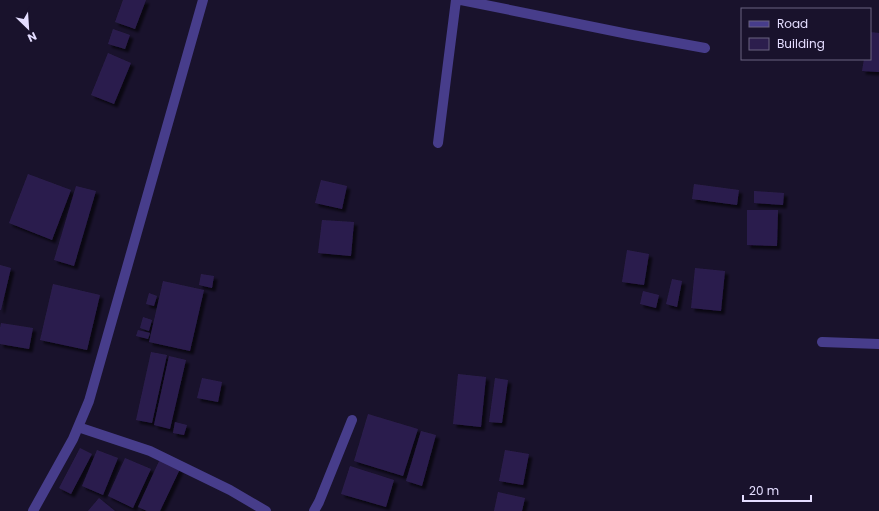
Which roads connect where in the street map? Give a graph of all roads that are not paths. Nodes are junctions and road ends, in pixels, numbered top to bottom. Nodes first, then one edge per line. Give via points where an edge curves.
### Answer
1 (203, 0) edge
2 (456, 0) edge
3 (461, 0) edge
4 (705, 48) dead end
5 (438, 143) dead end
6 (822, 342) dead end
7 (879, 344) edge
8 (352, 420) dead end
9 (78, 427) junction
10 (34, 511) edge
11 (266, 511) edge
12 (314, 511) edge

1 - 9 street via 90,402
2 - 5 street
3 - 4 street
6 - 7 street
8 - 12 street
9 - 10 street
9 - 11 street via 150,451 230,490

